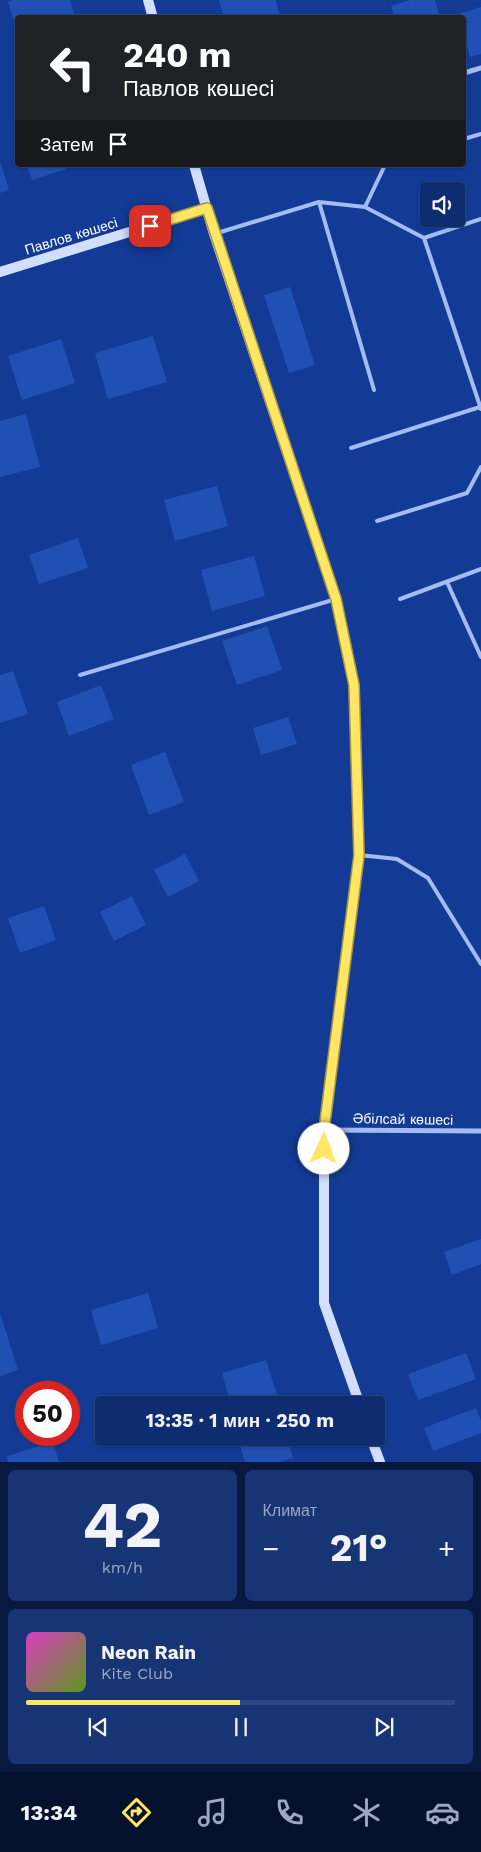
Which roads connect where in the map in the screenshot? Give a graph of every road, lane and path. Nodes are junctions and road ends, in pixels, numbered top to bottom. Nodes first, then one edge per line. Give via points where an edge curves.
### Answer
1 (148, 0) edge
2 (152, 15) edge
3 (481, 68) edge
4 (466, 72) edge
5 (481, 134) edge
6 (466, 138) edge
7 (195, 167) edge
8 (384, 167) edge
9 (319, 202) junction
10 (365, 207) junction
11 (207, 208) junction
12 (481, 219) edge
13 (214, 234) junction
14 (424, 238) junction
15 (0, 272) edge
16 (374, 390) dead end
17 (481, 408) edge
18 (351, 448) dead end
19 (481, 467) edge
20 (377, 521) dead end
21 (481, 568) edge
22 (447, 582) junction
23 (336, 599) junction
24 (400, 599) dead end
25 (481, 657) edge
26 (80, 675) dead end
27 (359, 855) junction
28 (481, 964) edge
29 (324, 1130) junction
30 (481, 1132) edge
31 (357, 1396) edge
32 (374, 1446) edge
33 (380, 1462) edge

1 - 2 main road
3 - 4 street
5 - 6 lane
7 - 11 main road
8 - 10 lane
9 - 10 lane
9 - 13 lane
9 - 16 lane
10 - 14 lane
11 - 13 main road
11 - 15 main road, Павлов көшесі
12 - 14 lane
13 - 23 main road
14 - 17 lane
17 - 18 lane
19 - 20 lane via 467,493
21 - 22 lane
22 - 24 lane
22 - 25 lane
23 - 26 lane
23 - 27 main road via 354,685
27 - 28 lane via 397,860 428,878
27 - 29 main road
29 - 30 street, Әбілсай көшесі
29 - 31 main road via 324,1303
32 - 33 main road

